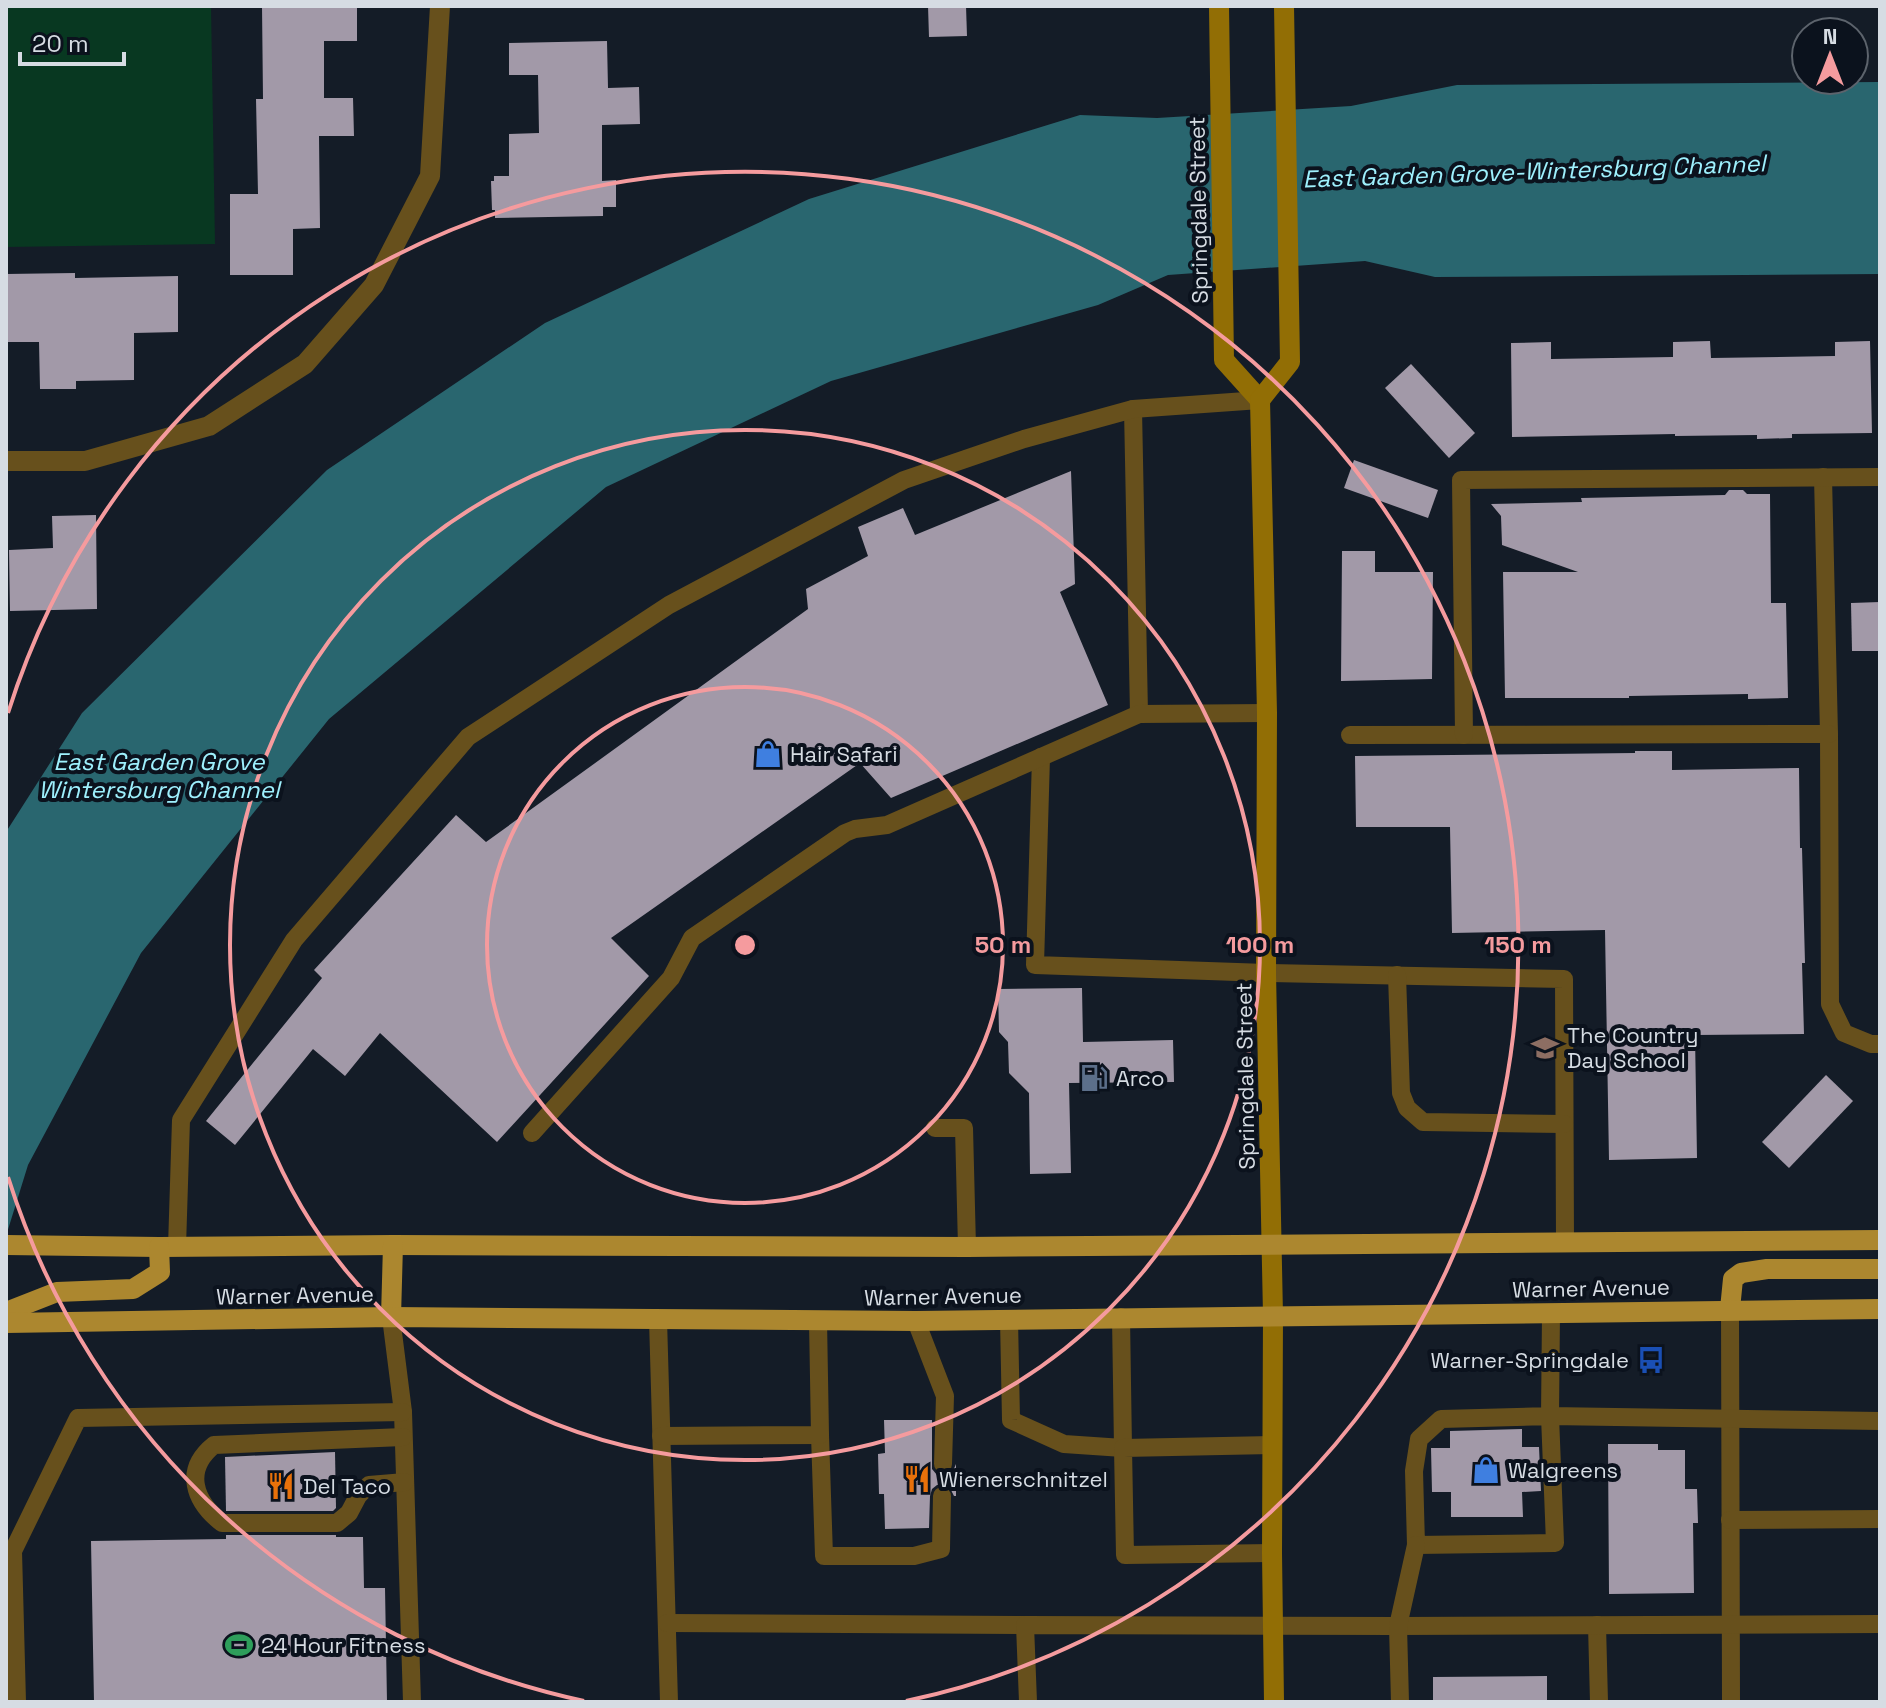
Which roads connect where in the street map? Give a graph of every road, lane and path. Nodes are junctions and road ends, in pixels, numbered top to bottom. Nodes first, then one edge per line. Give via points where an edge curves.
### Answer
1 (440, 6) edge
2 (1219, 6) edge
3 (1284, 6) edge
4 (1260, 400) junction
5 (1133, 409) junction
6 (6, 461) edge
7 (1823, 477) junction
8 (1880, 477) edge
9 (1267, 713) junction
10 (1139, 714) junction
11 (1829, 734) junction
12 (1350, 735) dead end
13 (1464, 735) junction
14 (1041, 757) junction
15 (1266, 973) junction
16 (1397, 975) junction
17 (1880, 1044) edge
18 (1564, 1124) junction
19 (935, 1128) dead end
20 (532, 1133) dead end
21 (1880, 1240) edge
22 (1565, 1243) junction
23 (7, 1245) edge
24 (393, 1245) junction
25 (1272, 1246) junction
26 (168, 1247) junction
27 (967, 1247) junction
28 (1880, 1269) edge
29 (1730, 1309) junction
30 (1880, 1309) edge
31 (6, 1312) edge
32 (1551, 1313) junction
33 (1273, 1315) junction
34 (391, 1317) junction
35 (1121, 1317) junction
36 (658, 1319) junction
37 (1009, 1319) junction
38 (818, 1320) junction
39 (916, 1321) junction
40 (6, 1323) edge
41 (403, 1412) junction
42 (1550, 1416) junction
43 (1730, 1420) junction
44 (1880, 1421) edge
45 (820, 1435) junction
46 (661, 1436) junction
47 (403, 1437) junction
48 (1273, 1445) junction
49 (1123, 1448) junction
50 (943, 1464) dead end
51 (405, 1482) junction
52 (942, 1496) dead end
53 (1880, 1519) edge
54 (1730, 1520) junction
55 (1416, 1545) junction
56 (1272, 1553) junction
57 (667, 1623) junction
58 (1730, 1624) junction
59 (1880, 1624) edge
60 (1025, 1625) junction
61 (1597, 1625) junction
62 (1273, 1626) junction
63 (1398, 1626) junction
64 (17, 1702) edge
65 (412, 1702) edge
66 (669, 1702) edge
67 (1028, 1702) edge
68 (1274, 1702) edge
69 (1400, 1702) edge
70 (1599, 1702) edge
71 (1731, 1702) edge

1 - 6 street via 430,176 374,285 305,364 209,426 85,461
2 - 4 main road, Springdale Street via 1224,360
3 - 4 main road via 1290,362
4 - 5 lane
4 - 9 main road, Springdale Street
5 - 10 lane
5 - 26 lane via 904,480 669,605 468,737 294,940 181,1120
7 - 8 lane
7 - 11 lane
7 - 13 lane via 1461,480
9 - 10 lane
9 - 15 main road, Springdale Street
10 - 14 lane
11 - 13 lane
11 - 17 lane via 1830,1004 1844,1033
12 - 13 lane
14 - 15 lane via 1035,965
14 - 20 lane via 887,825 845,833 692,938 671,978
15 - 16 lane
15 - 25 main road, Springdale Street
16 - 18 lane via 1401,1093 1407,1108 1423,1122
16 - 18 lane via 1564,979
18 - 22 lane
19 - 27 lane via 964,1128
21 - 22 main road, Warner Avenue
22 - 25 main road, Warner Avenue
23 - 26 main road, Warner Avenue
24 - 26 main road, Warner Avenue
24 - 27 main road, Warner Avenue
24 - 34 main road
25 - 27 main road, Warner Avenue
25 - 33 main road, Springdale Street
26 - 31 main road via 160,1272 133,1289 57,1292
28 - 29 main road via 1741,1273 1733,1279
29 - 30 main road, Warner Avenue
29 - 32 main road, Warner Avenue
29 - 43 lane
32 - 33 main road, Warner Avenue
32 - 42 lane
33 - 35 main road, Warner Avenue
33 - 48 main road, Springdale Street
34 - 36 main road, Warner Avenue
34 - 40 main road, Warner Avenue
34 - 41 lane
35 - 37 main road, Warner Avenue
35 - 49 lane
36 - 38 main road, Warner Avenue
36 - 46 lane
37 - 39 main road, Warner Avenue
37 - 49 lane via 1011,1420 1064,1444
38 - 39 main road, Warner Avenue
38 - 45 lane
39 - 50 lane via 945,1396
41 - 47 lane
41 - 64 lane via 78,1418 13,1551
42 - 43 lane
42 - 55 lane via 1441,1419 1419,1439 1414,1471
42 - 55 lane via 1555,1543
43 - 44 lane
43 - 54 lane
45 - 46 lane
45 - 52 lane via 824,1556 914,1556 941,1549
46 - 57 lane
47 - 51 lane
47 - 51 lane via 214,1445 195,1472 199,1496 222,1523 337,1523 369,1485
48 - 49 lane
48 - 56 main road, Springdale Street
49 - 56 lane via 1125,1555
51 - 65 lane
53 - 54 lane
54 - 58 lane
55 - 63 lane
56 - 62 main road, Springdale Street
57 - 60 lane
57 - 66 lane
58 - 59 lane
58 - 61 lane
58 - 71 lane
60 - 62 lane
60 - 67 lane
61 - 63 lane
61 - 70 lane
62 - 63 lane
62 - 68 main road, Springdale Street
63 - 69 lane

